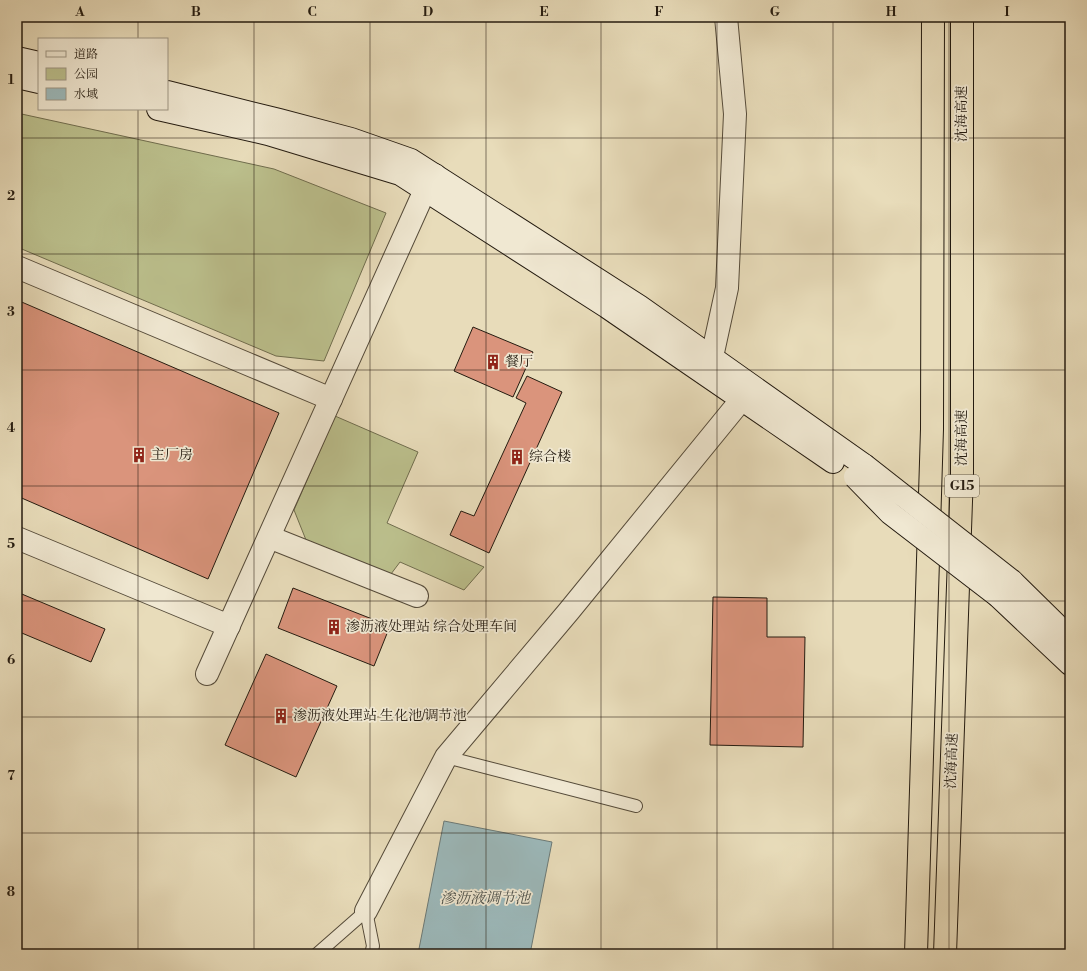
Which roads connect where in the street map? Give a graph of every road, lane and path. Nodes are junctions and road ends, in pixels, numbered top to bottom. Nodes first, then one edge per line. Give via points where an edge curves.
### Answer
1 (726, 17) edge
2 (932, 17) edge
3 (962, 17) edge
4 (17, 58) edge
5 (38, 63) edge
6 (17, 77) edge
7 (38, 82) edge
8 (168, 92) edge
9 (162, 110) edge
10 (430, 183) junction
11 (17, 267) edge
12 (712, 357) junction
13 (331, 399) junction
14 (742, 399) junction
15 (860, 471) junction
16 (269, 537) junction
17 (17, 538) edge
18 (1005, 588) junction
19 (417, 596) dead end
20 (229, 626) junction
21 (1070, 638) edge
22 (1070, 664) edge
23 (207, 674) dead end
24 (446, 757) junction
25 (636, 806) dead end
26 (366, 911) junction
27 (317, 954) edge
28 (371, 954) edge
29 (916, 954) edge
30 (945, 954) edge

1 - 12 street via 735,114 727,288
2 - 29 highway, G15 via 932,429
3 - 30 highway, 沈海高速 / G15 via 962,473
4 - 5 street
6 - 7 street
8 - 10 street via 350,139 410,160
9 - 10 street via 268,134
10 - 12 street via 639,306
10 - 13 street
10 - 14 street
11 - 13 street
12 - 15 street
13 - 16 street
14 - 15 street
14 - 24 street
15 - 18 street, bridge
16 - 19 street
16 - 20 street
17 - 20 street
18 - 21 street
18 - 22 street
20 - 23 street
24 - 25 lane
24 - 26 street
26 - 27 lane
26 - 28 lane via 373,946

